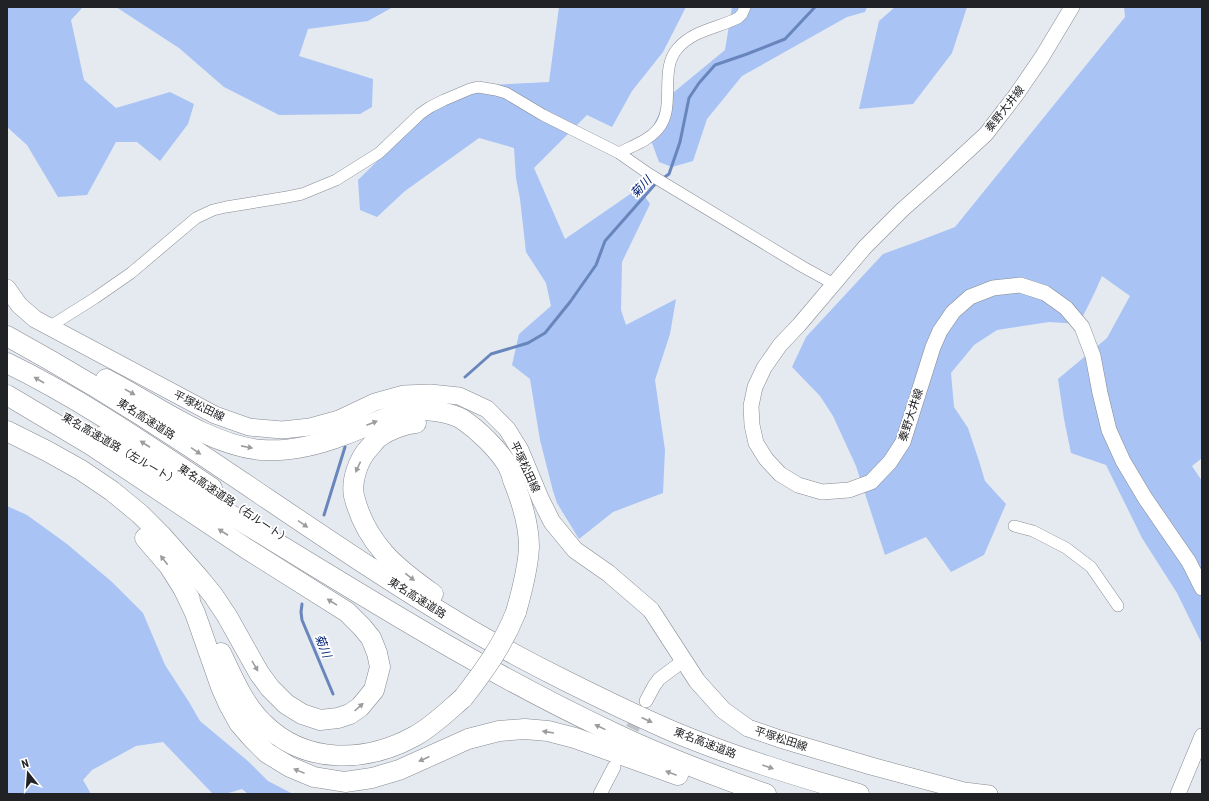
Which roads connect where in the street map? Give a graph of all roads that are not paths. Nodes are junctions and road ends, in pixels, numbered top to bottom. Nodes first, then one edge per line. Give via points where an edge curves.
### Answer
1 (745, 7) edge
2 (1072, 7) edge
3 (619, 153) junction
4 (834, 284) junction
5 (7, 288) edge
6 (49, 327) junction
7 (7, 332) edge
8 (7, 336) edge
9 (7, 363) edge
10 (7, 385) edge
11 (7, 395) edge
12 (7, 431) edge
13 (7, 445) edge
14 (1014, 526) dead end
15 (177, 553) junction
16 (183, 588) junction
17 (1202, 588) edge
18 (1118, 606) dead end
19 (510, 610) junction
20 (457, 651) junction
21 (684, 661) junction
22 (457, 694) junction
23 (646, 701) tunnel mouth
24 (626, 710) junction
25 (1202, 736) edge
26 (614, 767) dead end
27 (600, 794) edge
28 (735, 794) edge
29 (766, 794) edge
30 (859, 794) edge
31 (990, 794) edge
32 (1178, 794) edge

1 - 3 street via 738,18 699,33 678,48 670,61 666,107 659,128 651,137
2 - 4 main road, 秦野大井線 via 1042,57 986,134 902,210 865,247
3 - 4 street via 656,178
3 - 6 street via 543,116 506,93 478,87 470,89 430,107 379,153 336,180 302,194 226,207 196,218 131,273
4 - 17 main road, 秦野大井線 via 780,345 755,387 751,406 756,443 780,474 798,486 822,492 849,490 871,482 904,442 933,346 940,330 953,312 970,297 993,288 1020,285 1045,293 1066,308 1082,327 1093,356 1109,430 1123,461 1189,562
5 - 6 main road, 平塚松田線 via 19,305
6 - 21 main road, 平塚松田線 via 215,415 249,427 282,430 310,427 339,419 375,402 404,394 459,396 487,409 507,429 520,450 552,522 575,550 608,573 651,610
7 -> 19 highway via 71,360 209,435 261,450 289,450 317,445 389,416 411,410 438,411 461,419 488,440 508,466 521,499 528,528 529,548 523,590
8 -> 24 highway, 東名高速道路 via 148,420 451,619 532,664
20 -> 9 highway, 東名高速道路（右ルート） via 150,447 76,401
10 - 20 highway, 東名高速道路（左ルート） via 140,460
15 -> 11 highway via 213,595 228,616 259,673 286,704 302,714 320,720 338,718 360,707 374,690 380,667 377,653 371,638 348,612 91,446
12 - 15 highway via 81,470 112,491 140,514
16 -> 13 highway via 152,544 131,522 76,481
14 - 18 street via 1033,531 1066,548 1091,567
15 - 22 highway via 222,626 244,676 256,696 271,714 304,736 343,744 379,738 410,723 432,707
16 - 22 highway via 212,634 238,688 262,723 283,739 301,748 321,754 343,756 383,750 416,735 441,717
28 -> 16 highway via 575,738 548,731 524,729 499,731 468,739 399,770 372,778 345,782 314,778 267,753 239,723 221,687 198,619
19 - 22 highway via 498,624
19 -> 24 highway via 516,568 516,530 510,503 498,473 480,448 456,429 437,423 414,422 394,428 379,437 365,453 355,472 354,495 360,515 384,552 403,572 446,602
29 -> 20 highway via 719,778 615,734 519,686
21 - 23 street via 659,679
21 - 31 main road, 平塚松田線 via 697,681 723,710 748,728 871,766 964,791
24 -> 30 highway, 東名高速道路 via 732,754
25 - 32 main road
26 - 27 street

